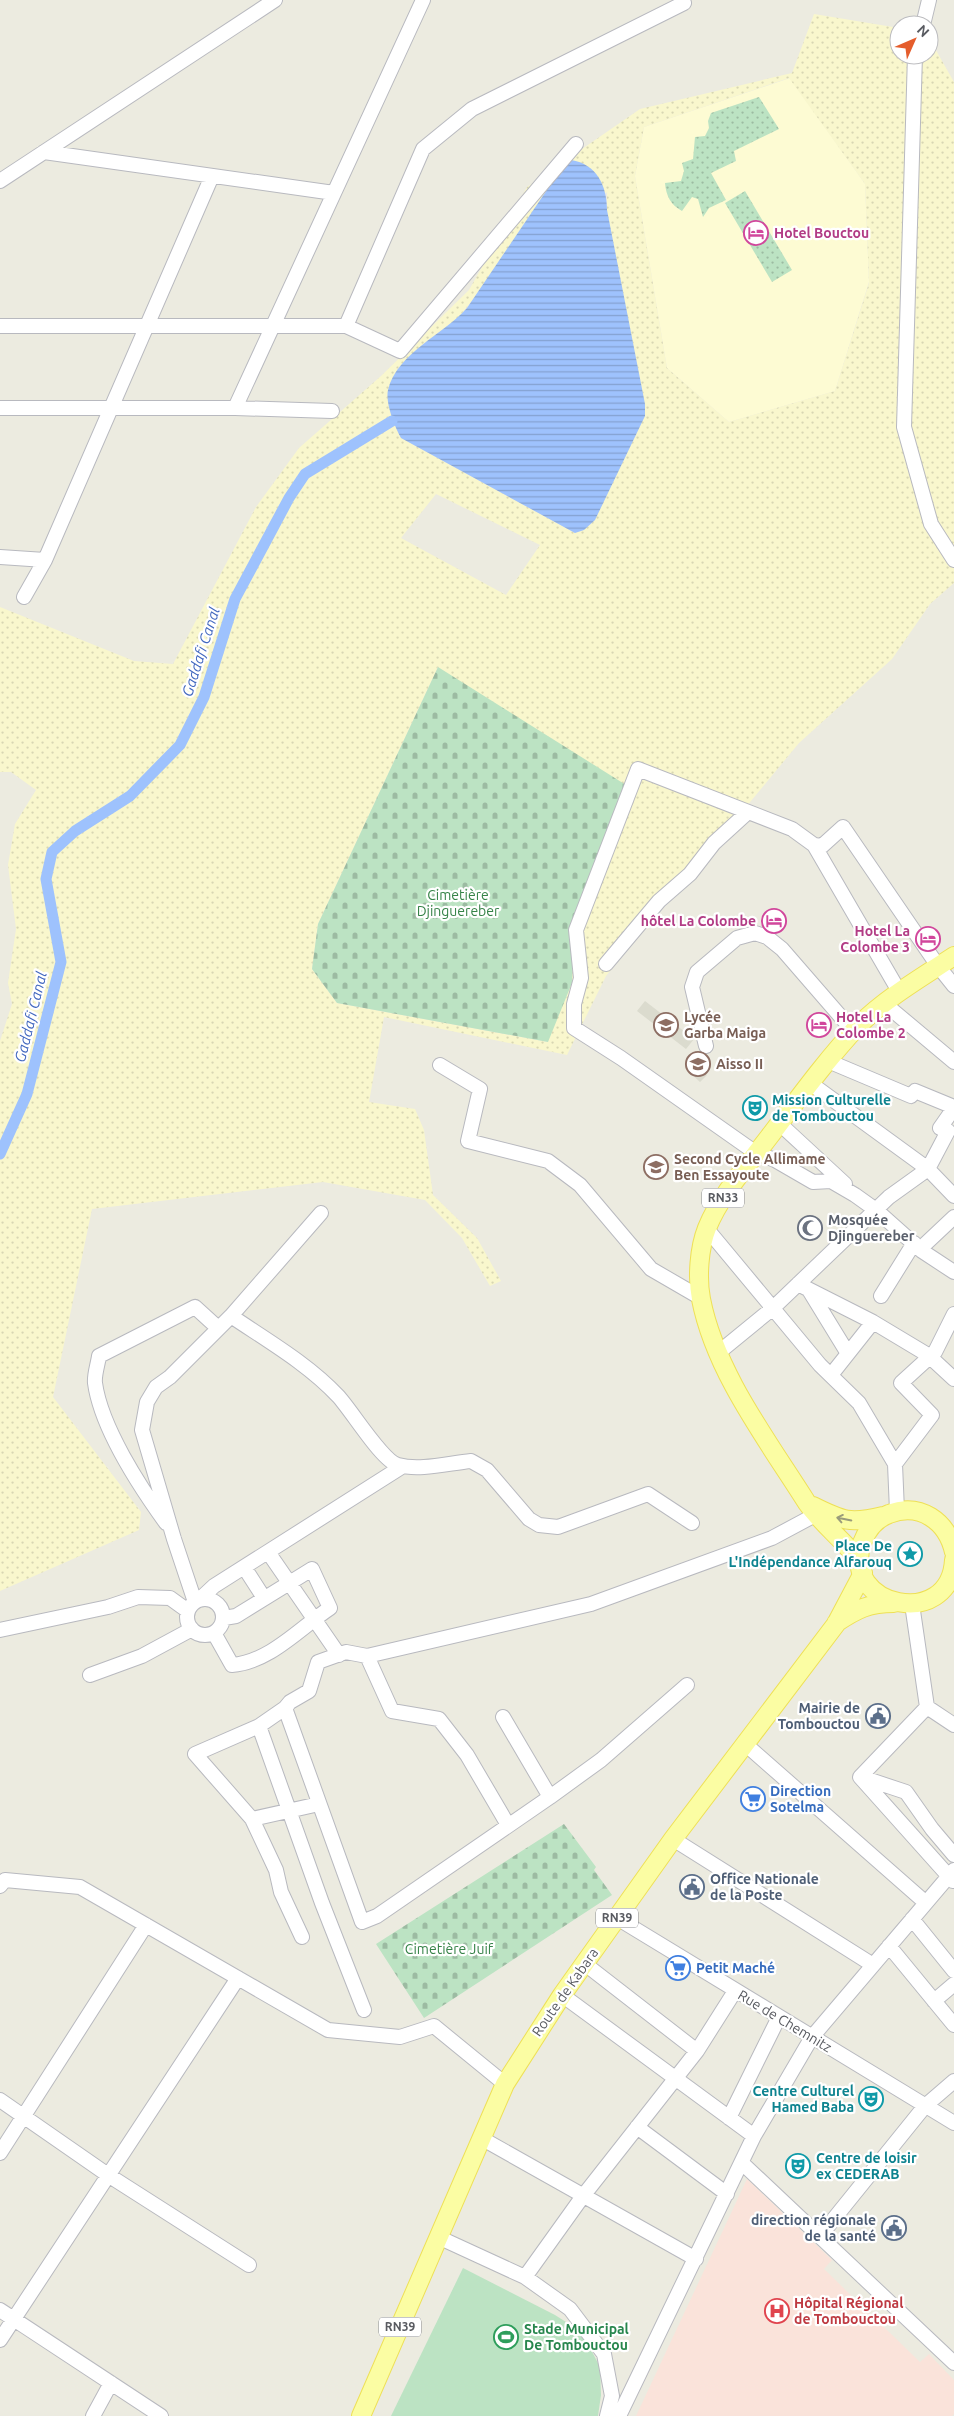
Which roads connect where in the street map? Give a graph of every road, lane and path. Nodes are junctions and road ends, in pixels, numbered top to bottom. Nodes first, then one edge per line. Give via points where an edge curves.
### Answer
1 (275, 0) edge
2 (423, 0) edge
3 (929, 0) edge
4 (684, 3) dead end
5 (925, 15) edge
6 (915, 65) edge
7 (576, 144) dead end
8 (44, 152) junction
9 (212, 176) junction
10 (0, 181) edge
11 (334, 193) junction
12 (0, 326) edge
13 (146, 326) junction
14 (273, 326) junction
15 (346, 326) junction
16 (0, 408) edge
17 (111, 408) junction
18 (235, 408) junction
19 (332, 411) dead end
20 (0, 557) edge
21 (44, 560) junction
22 (954, 560) edge
23 (24, 597) dead end
24 (748, 812) junction
25 (814, 845) junction
26 (954, 956) edge
27 (606, 964) dead end
28 (938, 966) junction
29 (954, 986) edge
30 (900, 993) junction
31 (885, 1004) junction
32 (854, 1032) junction
33 (706, 1046) dead end
34 (828, 1061) junction
35 (954, 1062) edge
36 (440, 1065) dead end
37 (810, 1084) junction
38 (954, 1108) edge
39 (779, 1123) junction
40 (942, 1146) junction
41 (756, 1153) junction
42 (954, 1153) edge
43 (928, 1169) junction
44 (953, 1192) edge
45 (872, 1207) junction
46 (321, 1213) dead end
47 (954, 1217) edge
48 (707, 1229) junction
49 (917, 1246) junction
50 (954, 1272) edge
51 (803, 1287) junction
52 (881, 1296) dead end
53 (701, 1298) junction
54 (773, 1308) junction
55 (231, 1316) junction
56 (953, 1321) edge
57 (873, 1322) junction
58 (218, 1328) junction
59 (847, 1352) junction
60 (718, 1353) junction
61 (930, 1357) junction
62 (830, 1375) junction
63 (954, 1379) edge
64 (895, 1464) junction
65 (403, 1466) junction
66 (811, 1509) junction
67 (890, 1513) junction
68 (692, 1524) dead end
69 (172, 1532) junction
70 (953, 1544) edge
71 (268, 1552) junction
72 (954, 1560) edge
73 (244, 1567) junction
74 (861, 1567) junction
75 (954, 1567) edge
76 (289, 1583) junction
77 (954, 1589) edge
78 (264, 1598) junction
79 (911, 1602) junction
80 (194, 1604) junction
81 (224, 1618) junction
82 (314, 1619) junction
83 (836, 1624) junction
84 (192, 1629) junction
85 (0, 1630) edge
86 (214, 1633) junction
87 (339, 1655) junction
88 (367, 1656) junction
89 (90, 1675) dead end
90 (687, 1685) dead end
91 (927, 1707) junction
92 (285, 1708) junction
93 (503, 1717) dead end
94 (954, 1725) edge
95 (259, 1726) junction
96 (744, 1743) junction
97 (860, 1777) junction
98 (550, 1797) junction
99 (319, 1804) junction
100 (289, 1811) junction
101 (252, 1819) junction
102 (508, 1825) junction
103 (673, 1839) junction
104 (954, 1855) edge
105 (952, 1876) edge
106 (0, 1886) edge
107 (926, 1903) junction
108 (617, 1918) junction
109 (912, 1919) junction
110 (146, 1925) junction
111 (302, 1937) dead end
112 (889, 1946) junction
113 (584, 1964) junction
114 (873, 1965) junction
115 (954, 1971) edge
116 (238, 1978) junction
117 (954, 1984) edge
118 (735, 1991) junction
119 (562, 1995) junction
120 (934, 2001) junction
121 (364, 2010) dead end
122 (779, 2017) junction
123 (954, 2025) edge
124 (812, 2037) junction
125 (697, 2051) junction
126 (676, 2078) junction
127 (954, 2081) edge
128 (505, 2084) junction
129 (0, 2100) edge
130 (925, 2106) junction
131 (24, 2117) junction
132 (729, 2118) junction
133 (954, 2122) edge
134 (637, 2127) junction
135 (754, 2136) junction
136 (481, 2138) junction
137 (0, 2153) edge
138 (742, 2163) junction
139 (108, 2175) junction
140 (727, 2194) junction
141 (583, 2196) junction
142 (820, 2236) junction
143 (438, 2237) junction
144 (696, 2259) junction
145 (249, 2265) dead end
146 (525, 2277) junction
147 (0, 2310) edge
148 (13, 2319) junction
149 (0, 2340) edge
150 (953, 2360) edge
151 (112, 2383) junction
152 (93, 2416) edge
153 (161, 2416) edge
154 (361, 2416) edge
155 (607, 2416) edge
156 (619, 2416) edge

1 - 8 street
2 - 11 street
3 - 5 street
4 - 15 street via 472,110 423,149
6 - 22 street via 904,427 931,524
7 - 15 street via 400,350
8 - 9 street
8 - 10 street
9 - 11 street
9 - 13 street
11 - 14 street
12 - 13 street
13 - 14 street
13 - 17 street
14 - 15 street
14 - 18 street
16 - 17 street
17 - 18 street
17 - 21 street
18 - 19 street
20 - 21 street
21 - 23 street
24 - 25 street via 792,829
24 - 27 street via 714,843 690,874 659,901
24 - 41 street via 638,769 576,930 580,978 574,1004 574,1028
25 - 28 street via 822,846 843,827
25 - 30 street
26 - 28 main road, RN33
28 - 29 street
28 - 30 main road, RN33
30 - 31 main road, RN33
31 - 32 main road, RN33
31 - 35 street
32 - 33 street via 782,949 767,936 755,933 737,938 697,972 692,987
32 - 34 main road, RN33
34 - 37 main road, RN33
34 - 38 street via 911,1096 915,1091
36 - 53 street via 480,1089 468,1141 548,1161 580,1184 651,1269
37 - 39 main road, RN33
37 - 43 street
38 - 40 street via 940,1128 948,1131
39 - 41 main road, RN33
39 - 45 street
40 - 42 street
40 - 43 street
41 - 45 street via 775,1160 812,1182 831,1181
41 - 48 main road, RN33 via 726,1192
43 - 44 street
43 - 45 street
45 - 49 street
45 - 51 street
46 - 55 street
47 - 49 street
48 - 53 main road, RN33 via 700,1258
48 - 54 street
49 - 50 street
49 - 52 street
51 - 54 street
51 - 57 street
51 - 59 street
53 - 60 main road, RN33
54 - 60 street
54 - 62 street
55 - 58 street
55 - 65 street via 301,1362 338,1396 390,1461
56 - 61 street
57 - 59 street
57 - 61 street
58 - 69 street via 156,1387 148,1402 142,1430
58 - 69 street via 195,1307 100,1356 94,1382 108,1425 137,1482
59 - 62 street
60 - 66 main road, RN33 via 749,1412
61 - 63 street
61 - 64 street via 900,1383 932,1415
62 - 64 street via 860,1403
64 - 67 street
65 - 68 street via 478,1463 529,1519 539,1525 558,1526 648,1494
65 - 71 street
67 -> 66 main road via 860,1521 839,1519
66 - 74 main road, RN33 via 845,1543
66 - 88 street via 772,1538 591,1604
67 - 70 main road via 917,1511 935,1519 945,1528
67 - 74 main road via 873,1524 865,1535
69 - 80 street
71 - 73 street
71 - 76 street
72 - 75 main road
73 - 78 street
73 - 80 street via 214,1586
74 - 79 main road via 870,1586 881,1596
74 - 83 main road
75 - 79 main road via 940,1592
76 - 78 street
76 - 82 street
76 - 82 street via 312,1569 330,1608
77 - 79 street
78 - 81 street via 236,1616
79 - 83 main road via 874,1603
79 - 91 street
80 - 81 street via 206,1598 217,1602
80 - 84 street via 188,1624
80 - 85 street via 170,1598 138,1597 108,1607
81 - 86 street
82 - 86 street via 260,1659 241,1664 232,1665
82 - 87 street
83 - 96 main road, Route de Kabara / RN39
84 - 86 street via 203,1635
84 - 89 street via 142,1656
87 - 88 street via 346,1652
87 - 92 street via 318,1662 309,1691
88 - 102 street via 392,1711 439,1718 468,1756
90 - 98 street via 601,1760
91 - 94 street
91 - 97 street
92 - 95 street
92 - 99 street
93 - 98 street
95 - 100 street
95 - 101 street via 195,1754
96 - 103 main road, Route de Kabara / RN39
96 - 107 street
97 - 104 street via 906,1792
97 - 105 street
98 - 102 street
99 - 100 street
99 - 102 street via 362,1922 377,1916
100 - 101 street
100 - 121 street
101 - 111 street
103 - 108 main road, Route de Kabara / RN39
103 - 114 street
105 - 107 street
106 - 110 street via 5,1880 80,1887
107 - 109 street
108 - 113 main road, Route de Kabara / RN39
108 - 118 street, Rue de Chemnitz
109 - 112 street
109 - 115 street
110 - 116 street
110 - 131 street
112 - 114 street
112 - 120 street
113 - 119 main road, Route de Kabara / RN39
113 - 125 street
114 - 124 street
116 - 128 street via 328,2030 400,2037 434,2026
116 - 139 street
117 - 120 street
118 - 122 street, Rue de Chemnitz
118 - 125 street
119 - 126 street
119 - 128 main road, Route de Kabara / RN39
120 - 123 street
122 - 124 street, Rue de Chemnitz
122 - 132 street
124 - 130 street, Rue de Chemnitz
124 - 135 street
125 - 126 street
126 - 132 street
126 - 134 street
127 - 130 street
128 - 136 main road, Route de Kabara / RN39
129 - 131 street
130 - 133 street, Rue de Chemnitz
130 - 142 street
131 - 137 street
131 - 139 street
132 - 135 street
134 - 140 street
134 - 141 street
135 - 138 street
136 - 141 street
136 - 143 main road, Route de Kabara / RN39
138 - 140 street
138 - 142 street
139 - 145 street
139 - 148 street
140 - 144 street
141 - 144 street
141 - 146 street
142 - 150 street
143 - 146 street
143 - 154 main road, RN39
144 - 156 street
146 - 155 street via 570,2309 604,2354 612,2396
147 - 148 street
148 - 149 street
148 - 151 street
151 - 152 street
151 - 153 street

